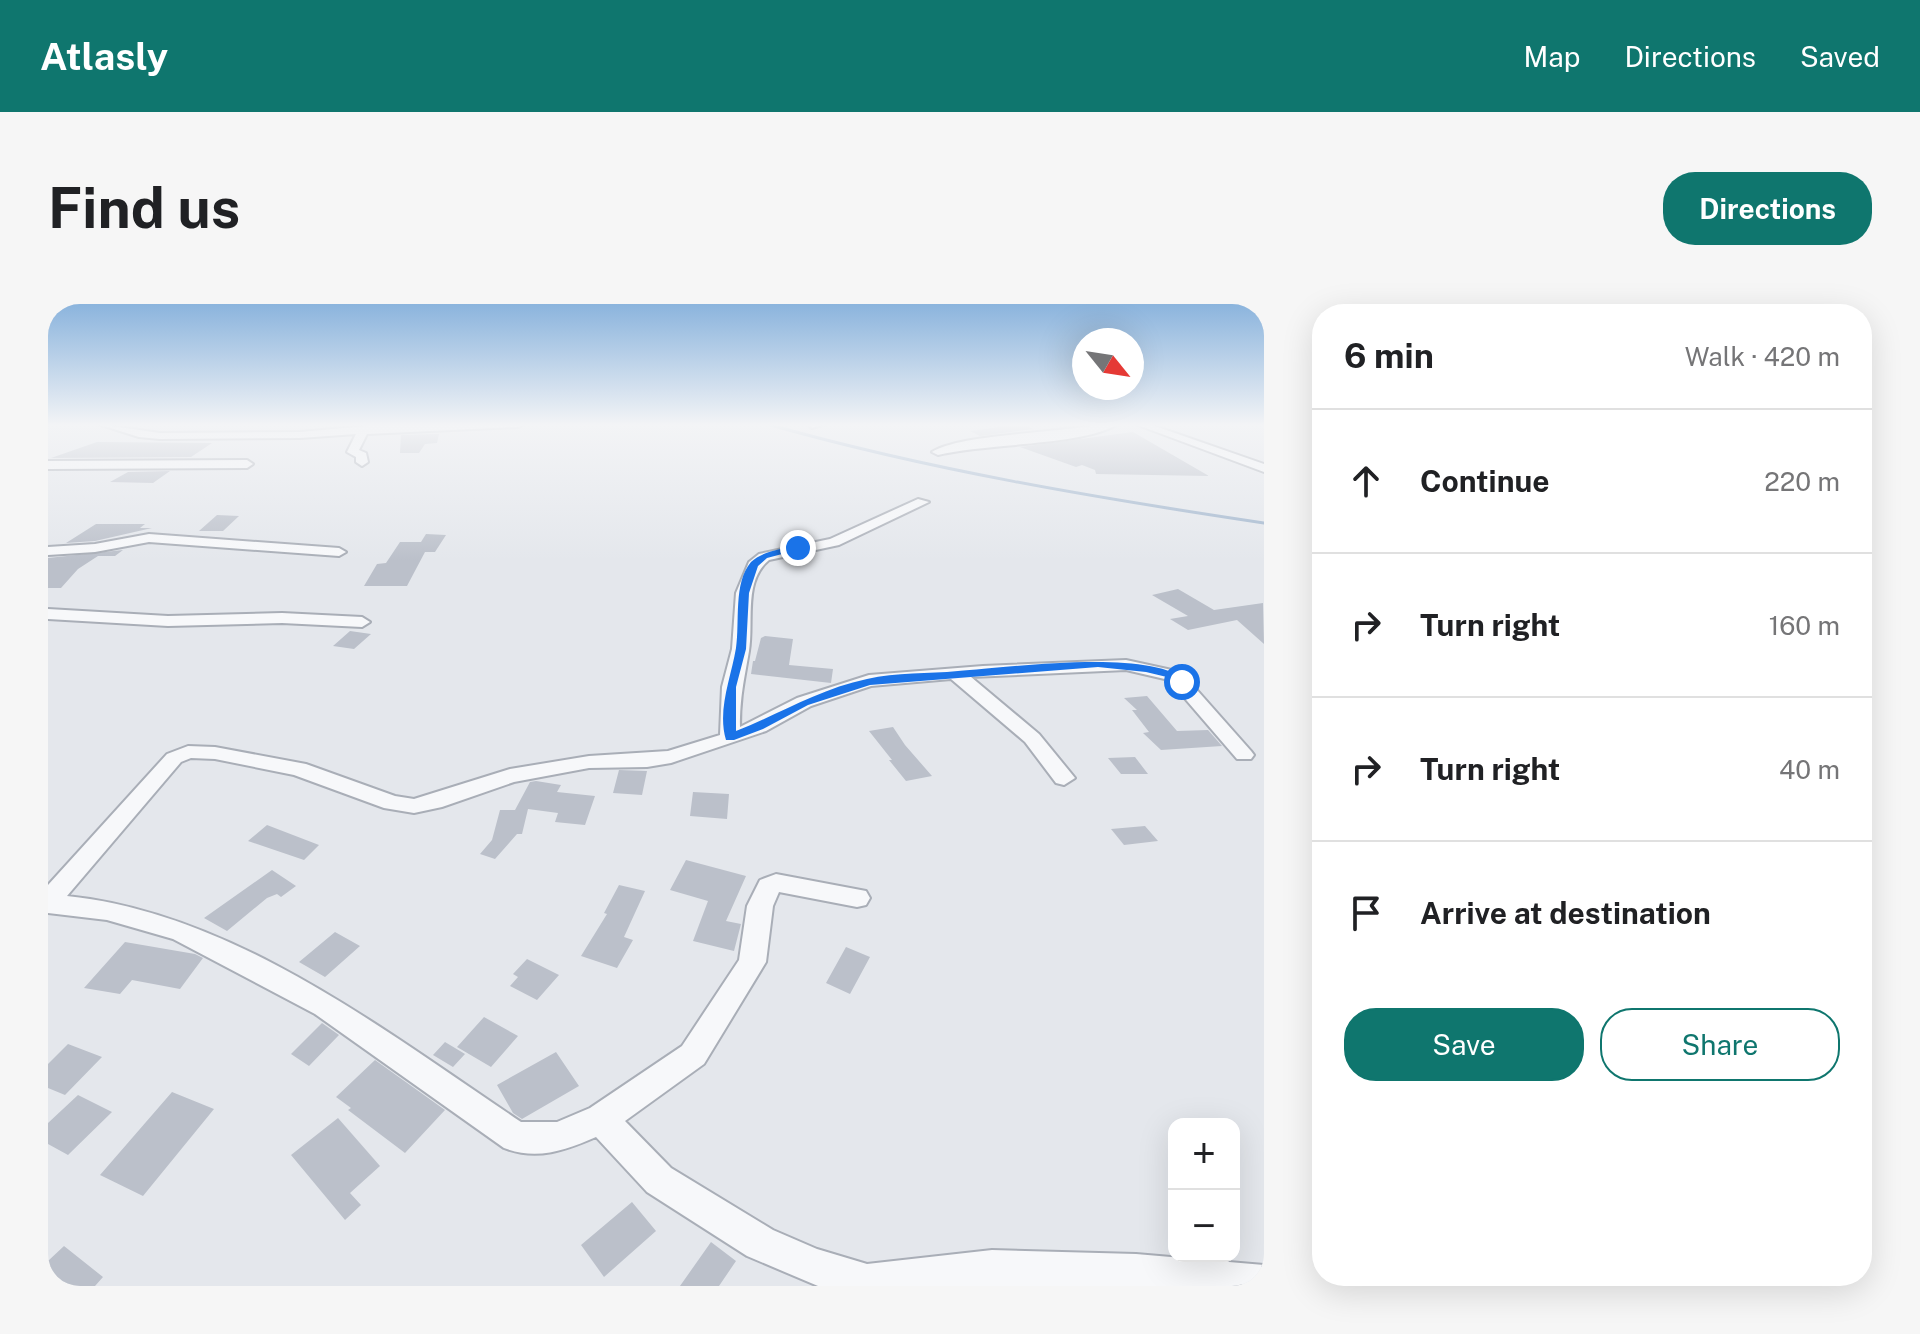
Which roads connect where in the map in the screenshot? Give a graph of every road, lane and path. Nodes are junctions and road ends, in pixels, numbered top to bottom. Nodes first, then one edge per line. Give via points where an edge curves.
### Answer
1 (923, 502) dead end
2 (48, 551) edge
3 (339, 552) dead end
4 (48, 614) edge
5 (362, 622) dead end
6 (955, 673) junction
7 (730, 738) junction
8 (1244, 755) dead end
9 (1064, 778) dead end
10 (857, 898) dead end
11 (48, 903) edge
12 (601, 1119) junction
13 (1264, 1284) edge

1 - 7 street via 834,542 764,557 754,565 744,593
2 - 3 street via 149,538
4 - 5 street
6 - 7 street via 869,681 804,702
6 - 8 street via 1098,664 1175,676
6 - 9 street via 1032,738
7 - 11 street via 671,757 589,762 510,776 414,806 299,769 188,752 174,758
10 - 12 street via 769,886 760,906 752,962 693,1055
11 - 12 street via 107,910 181,931 325,1006 516,1137 558,1138
12 - 13 street via 659,1180 747,1236 867,1283 992,1268 1136,1272

